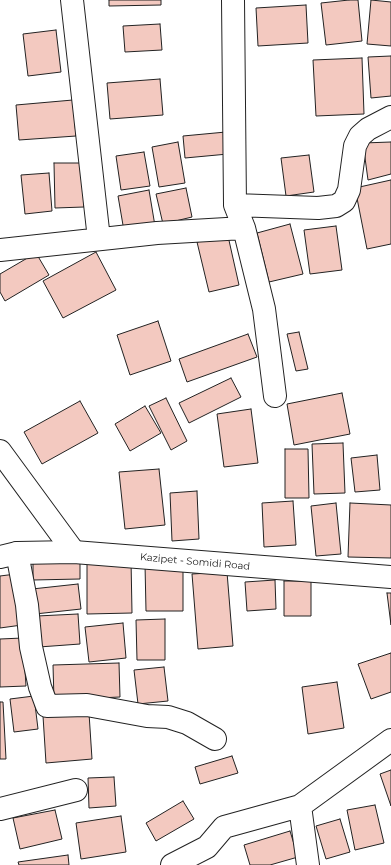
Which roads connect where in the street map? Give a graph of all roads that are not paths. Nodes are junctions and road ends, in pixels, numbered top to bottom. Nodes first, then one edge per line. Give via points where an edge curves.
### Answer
1 (72, 0) edge
2 (233, 0) edge
3 (391, 117) edge
4 (235, 205) junction
5 (244, 228) junction
6 (99, 239) junction
7 (0, 250) edge
8 (275, 396) dead end
9 (0, 452) edge
10 (74, 552) junction
11 (8, 555) edge
12 (391, 577) edge
13 (215, 740) dead end
14 (391, 740) edge
15 (76, 790) dead end
16 (300, 806) junction
17 (0, 808) edge
18 (172, 865) edge
19 (308, 865) edge

1 - 6 street
2 - 4 street
3 - 4 street via 360,136 349,190 344,201 336,206 318,208
4 - 5 street
5 - 6 street
5 - 8 street via 264,309
6 - 7 street
9 - 10 street
10 - 11 street, Kazipet - Somidi Road
10 - 12 street, Kazipet - Somidi Road
11 - 13 street via 27,605 31,647 47,706 87,705 147,716 168,717 187,723
14 - 16 street
15 - 17 street
16 - 18 street via 224,827 207,847
16 - 19 street

